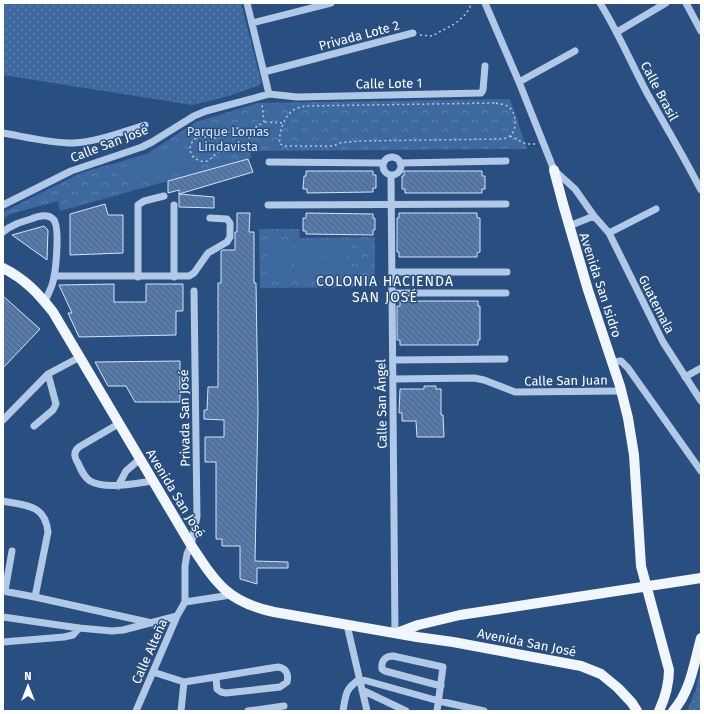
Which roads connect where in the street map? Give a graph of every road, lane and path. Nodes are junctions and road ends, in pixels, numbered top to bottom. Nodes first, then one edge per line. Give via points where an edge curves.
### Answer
1 (247, 3) edge
2 (331, 3) edge
3 (472, 3) edge
4 (485, 3) edge
5 (600, 3) edge
6 (666, 3) edge
7 (686, 3) edge
8 (252, 23) junction
9 (701, 31) edge
10 (617, 32) junction
11 (412, 33) joint
12 (575, 51) dead end
13 (485, 66) dead end
14 (264, 72) junction
15 (519, 82) junction
16 (269, 94) junction
17 (262, 96) junction
18 (264, 122) junction
19 (283, 123) junction
20 (145, 125) dead end
21 (3, 133) edge
22 (247, 133) junction
23 (510, 136) junction
24 (544, 143) junction
25 (506, 161) dead end
26 (269, 162) dead end
27 (384, 163) junction
28 (400, 163) junction
29 (554, 170) junction
30 (391, 175) junction
31 (698, 177) edge
32 (701, 190) edge
33 (164, 196) dead end
34 (392, 204) junction
35 (506, 204) dead end
36 (3, 205) edge
37 (174, 205) dead end
38 (268, 205) dead end
39 (656, 209) dead end
40 (594, 216) junction
41 (210, 218) dead end
42 (569, 226) junction
43 (3, 232) edge
44 (609, 233) junction
45 (3, 268) edge
46 (392, 272) junction
47 (506, 272) dead end
48 (54, 276) junction
49 (138, 277) junction
50 (174, 277) junction
51 (194, 291) dead end
52 (392, 293) junction
53 (506, 293) dead end
54 (45, 302) junction
55 (80, 357) junction
56 (505, 359) dead end
57 (393, 360) junction
58 (612, 362) junction
59 (701, 368) edge
60 (48, 374) junction
61 (685, 377) junction
62 (393, 379) junction
63 (622, 391) junction
64 (701, 401) edge
65 (3, 420) edge
66 (120, 423) junction
67 (34, 426) dead end
68 (140, 459) junction
69 (701, 471) edge
70 (153, 481) junction
71 (118, 486) junction
72 (3, 501) edge
73 (191, 544) junction
74 (12, 551) dead end
75 (701, 578) edge
76 (646, 586) junction
77 (4, 591) edge
78 (231, 596) junction
79 (35, 597) junction
80 (185, 602) junction
81 (177, 616) junction
82 (3, 617) edge
83 (152, 622) junction
84 (347, 625) junction
85 (79, 628) junction
86 (395, 634) junction
87 (701, 638) edge
88 (3, 642) edge
89 (153, 672) junction
90 (216, 677) junction
91 (360, 679) junction
92 (184, 682) junction
93 (441, 686) junction
94 (362, 690) junction
95 (439, 701) junction
96 (284, 706) dead end
97 (476, 710) edge
98 (136, 711) edge
99 (181, 711) edge
100 (248, 711) edge
101 (343, 711) edge
102 (367, 711) edge
103 (406, 711) edge
104 (437, 711) edge
105 (484, 711) edge
106 (637, 711) edge
107 (659, 711) edge
108 (673, 711) edge

1 - 8 street
2 - 8 street
3 - 11 path, Privada Lote 2 via 466,14 456,23 432,36
4 - 15 street, Avenida San Isidro
5 - 10 street, Calle Brasil
6 - 10 street
7 - 9 street
8 - 14 street
10 - 31 street, Calle Brasil via 648,93
11 - 14 street, Privada Lote 2
12 - 15 street
13 - 16 street, Calle Lote 1 via 481,93 297,97
14 - 16 street
15 - 24 street, Avenida San Isidro
16 - 17 street, Calle San José
17 - 18 path
17 - 36 street, Calle San José via 200,114 147,144 71,171
18 - 19 path
18 - 22 path
19 - 23 path via 279,140 280,144 285,146 333,146 358,141 503,139
19 - 23 path via 292,111 305,106 496,103 509,107 513,112 515,126
20 - 21 street via 73,143
22 - 22 path via 237,128 216,138 199,137 191,144 192,156 196,160 207,161 217,153 246,149 249,144
23 - 24 path via 526,144
24 - 29 street, Avenida San Isidro
25 - 28 street
26 - 27 street
27 - 28 street via 392,157
27 - 30 street via 384,171
28 - 30 street via 398,172
29 - 40 street, Guatemala via 575,189
29 - 42 main road, Avenida San Isidro
30 - 34 street, Calle San Ángel
31 - 32 street, Calle Brasil
33 - 49 street via 138,205
34 - 35 street
34 - 38 street
34 - 46 street, Calle San Ángel
37 - 50 street
39 - 44 street
40 - 42 street
40 - 44 street, Guatemala
41 - 50 street via 227,219 230,223 228,242 208,253 192,275
42 - 58 main road, Avenida San Isidro
43 - 48 street via 10,226 40,215 53,220 56,228
44 - 61 street, Guatemala via 663,342
45 - 54 main road, Avenida San José via 32,287
46 - 47 street
46 - 52 street, Calle San Ángel
48 - 49 street
48 - 54 street
49 - 50 street
51 - 73 street, Privada San José via 198,517
52 - 53 street
52 - 57 street, Calle San Ángel
54 - 55 main road, Avenida San José
55 - 60 street
55 - 66 main road, Avenida San José
56 - 57 street
57 - 62 street, Calle San Ángel
58 - 63 main road, Avenida San Isidro
58 - 69 street via 621,361 628,368
59 - 61 street
60 - 65 street
60 - 67 street via 56,404 53,410
61 - 64 street, Guatemala
62 - 63 street, Calle San Juan via 474,378 515,392
62 - 86 street, Calle San Ángel
63 - 76 main road, Avenida San Isidro via 632,438 641,566
66 - 68 main road, Avenida San José
66 - 71 street via 79,447 74,454 85,476 91,481
68 - 70 main road, Avenida San José
68 - 71 street via 126,471
70 - 71 street
70 - 73 main road, Avenida San José
72 - 79 street via 32,507 47,521 48,532
73 - 78 main road, Avenida San José via 215,581
73 - 80 street, Calle Alteña via 185,566
74 - 77 street
75 - 76 main road, Avenida San José
76 - 86 main road, Avenida San José via 460,615 418,625
76 - 107 main road via 669,670 666,694
77 - 79 street
78 - 80 street
78 - 84 main road, Avenida San José via 256,609
79 - 83 street
80 - 81 street, Calle Alteña
81 - 83 street
81 - 89 street, Calle Alteña
82 - 85 street
83 - 85 street via 112,631
84 - 86 main road, Avenida San José
84 - 91 street
85 - 88 street via 73,635 64,637
86 - 106 main road, Avenida San José via 581,666 600,674 618,688
87 - 108 main road via 689,684
89 - 92 street
89 - 98 street, Calle Alteña
90 - 90 street via 217,689 226,693 280,687 287,682 288,676 287,671 278,667
90 - 92 street
91 - 94 street
91 - 95 street
91 - 101 street via 350,685
92 - 99 street
93 - 93 street via 443,666 393,656 388,656 382,663 382,669 385,671
93 - 95 street
94 - 102 street
94 - 103 street
95 - 97 street
95 - 104 street
96 - 100 street
97 - 105 street

